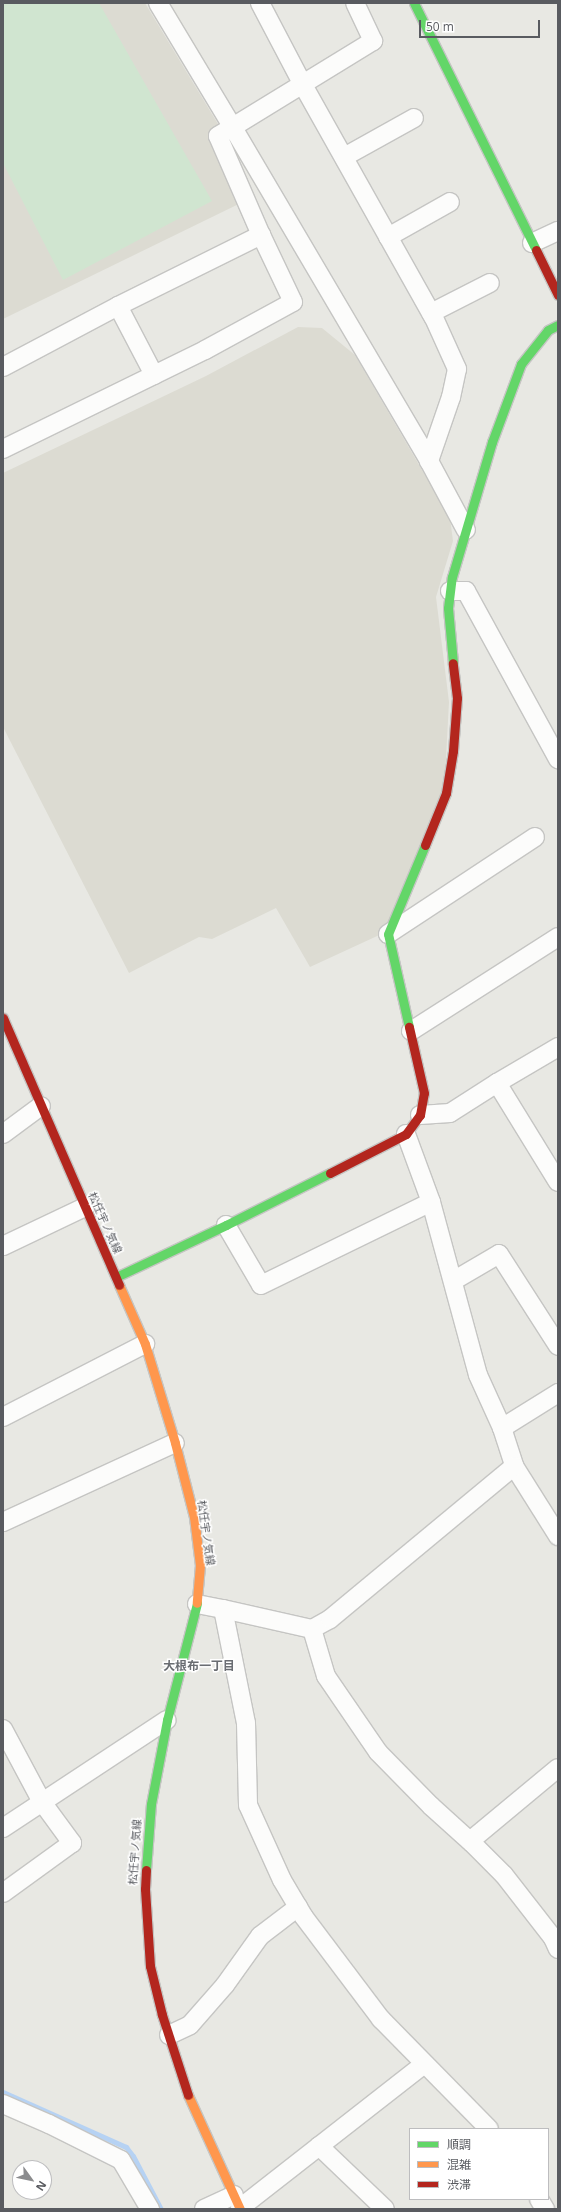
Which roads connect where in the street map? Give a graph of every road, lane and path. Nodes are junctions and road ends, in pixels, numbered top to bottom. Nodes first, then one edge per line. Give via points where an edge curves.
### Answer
1 (158, 3) edge
2 (260, 3) edge
3 (355, 3) edge
4 (414, 3) edge
5 (303, 85) junction
6 (414, 118) dead end
7 (232, 126) junction
8 (344, 158) junction
9 (450, 202) dead end
10 (558, 231) edge
11 (261, 235) junction
12 (388, 237) junction
13 (532, 243) junction
14 (490, 283) dead end
15 (558, 295) edge
16 (118, 306) junction
17 (431, 313) junction
18 (558, 325) edge
19 (3, 367) edge
20 (154, 375) junction
21 (3, 449) edge
22 (429, 461) junction
23 (466, 530) junction
24 (450, 591) junction
25 (558, 759) edge
26 (535, 837) dead end
27 (388, 934) junction
28 (558, 937) edge
29 (3, 1018) edge
30 (411, 1031) junction
31 (558, 1047) edge
32 (497, 1083) junction
33 (41, 1106) junction
34 (420, 1115) junction
35 (3, 1134) edge
36 (406, 1134) junction
37 (558, 1182) edge
38 (431, 1202) junction
39 (85, 1207) junction
40 (226, 1225) junction
41 (3, 1246) edge
42 (116, 1277) junction
43 (453, 1281) junction
44 (145, 1344) junction
45 (558, 1346) edge
46 (558, 1393) edge
47 (3, 1416) edge
48 (502, 1428) junction
49 (175, 1442) junction
50 (514, 1466) junction
51 (3, 1522) edge
52 (558, 1536) edge
53 (197, 1604) junction
54 (222, 1609) junction
55 (312, 1629) junction
56 (167, 1720) junction
57 (3, 1729) edge
58 (558, 1768) edge
59 (42, 1802) junction
60 (3, 1828) edge
61 (470, 1841) junction
62 (3, 1893) edge
63 (298, 1907) junction
64 (558, 1949) edge
65 (169, 2036) junction
66 (424, 2064) junction
67 (3, 2104) edge
68 (488, 2128) edge
69 (319, 2146) junction
70 (540, 2200) edge
71 (238, 2204) edge
72 (150, 2209) edge
73 (204, 2209) edge
74 (385, 2209) edge
75 (545, 2209) edge

1 - 7 street
2 - 5 street
3 - 5 street via 373,41
4 - 13 street
5 - 7 street
5 - 8 street
6 - 8 street
7 - 11 street via 218,136
7 - 22 street
8 - 12 street
9 - 12 street
10 - 13 street
11 - 16 street
11 - 20 street via 293,302
12 - 17 street
13 - 15 street
14 - 17 street
16 - 19 street
16 - 20 street
17 - 22 street via 457,369 452,397
18 - 23 street via 548,330 521,364 492,442
20 - 21 street
22 - 23 street
23 - 24 street
24 - 25 street via 466,591
24 - 27 street via 448,608 457,698 453,751 446,793
26 - 27 street
27 - 30 street
28 - 30 street
29 - 33 street, 松任宇ノ気線
30 - 34 street via 424,1092
31 - 32 street
32 - 34 street via 450,1113
32 - 37 street
33 - 35 street
33 - 39 street, 松任宇ノ気線
34 - 36 street
36 - 38 street
36 - 40 street
38 - 40 street via 261,1285
38 - 43 street
39 - 41 street
39 - 42 street, 松任宇ノ気線
40 - 42 street
42 - 44 street, 松任宇ノ気線
43 - 45 street via 499,1254
43 - 48 street via 478,1375
44 - 47 street
44 - 49 street, 松任宇ノ気線
46 - 48 street
48 - 50 street
49 - 51 street
49 - 53 street, 松任宇ノ気線 via 194,1517 200,1565
50 - 52 street
50 - 55 street via 330,1619
53 - 54 street
53 - 56 street, 松任宇ノ気線
54 - 55 street
54 - 63 street via 246,1723 248,1805 282,1880
55 - 61 street via 326,1676 378,1752
56 - 59 street
56 - 65 street, 松任宇ノ気線 via 151,1804 145,1889 150,1966
57 - 59 street
58 - 61 street
59 - 60 street
59 - 62 street via 72,1844
61 - 64 street via 504,1875 553,1938
63 - 65 street via 260,1936 225,1984 190,2025
63 - 66 street via 381,2019
65 - 71 street, 松任宇ノ気線 via 190,2102
66 - 68 street
66 - 69 street
67 - 72 street via 121,2160
69 - 71 street
69 - 74 street
70 - 75 street
71 - 73 street

